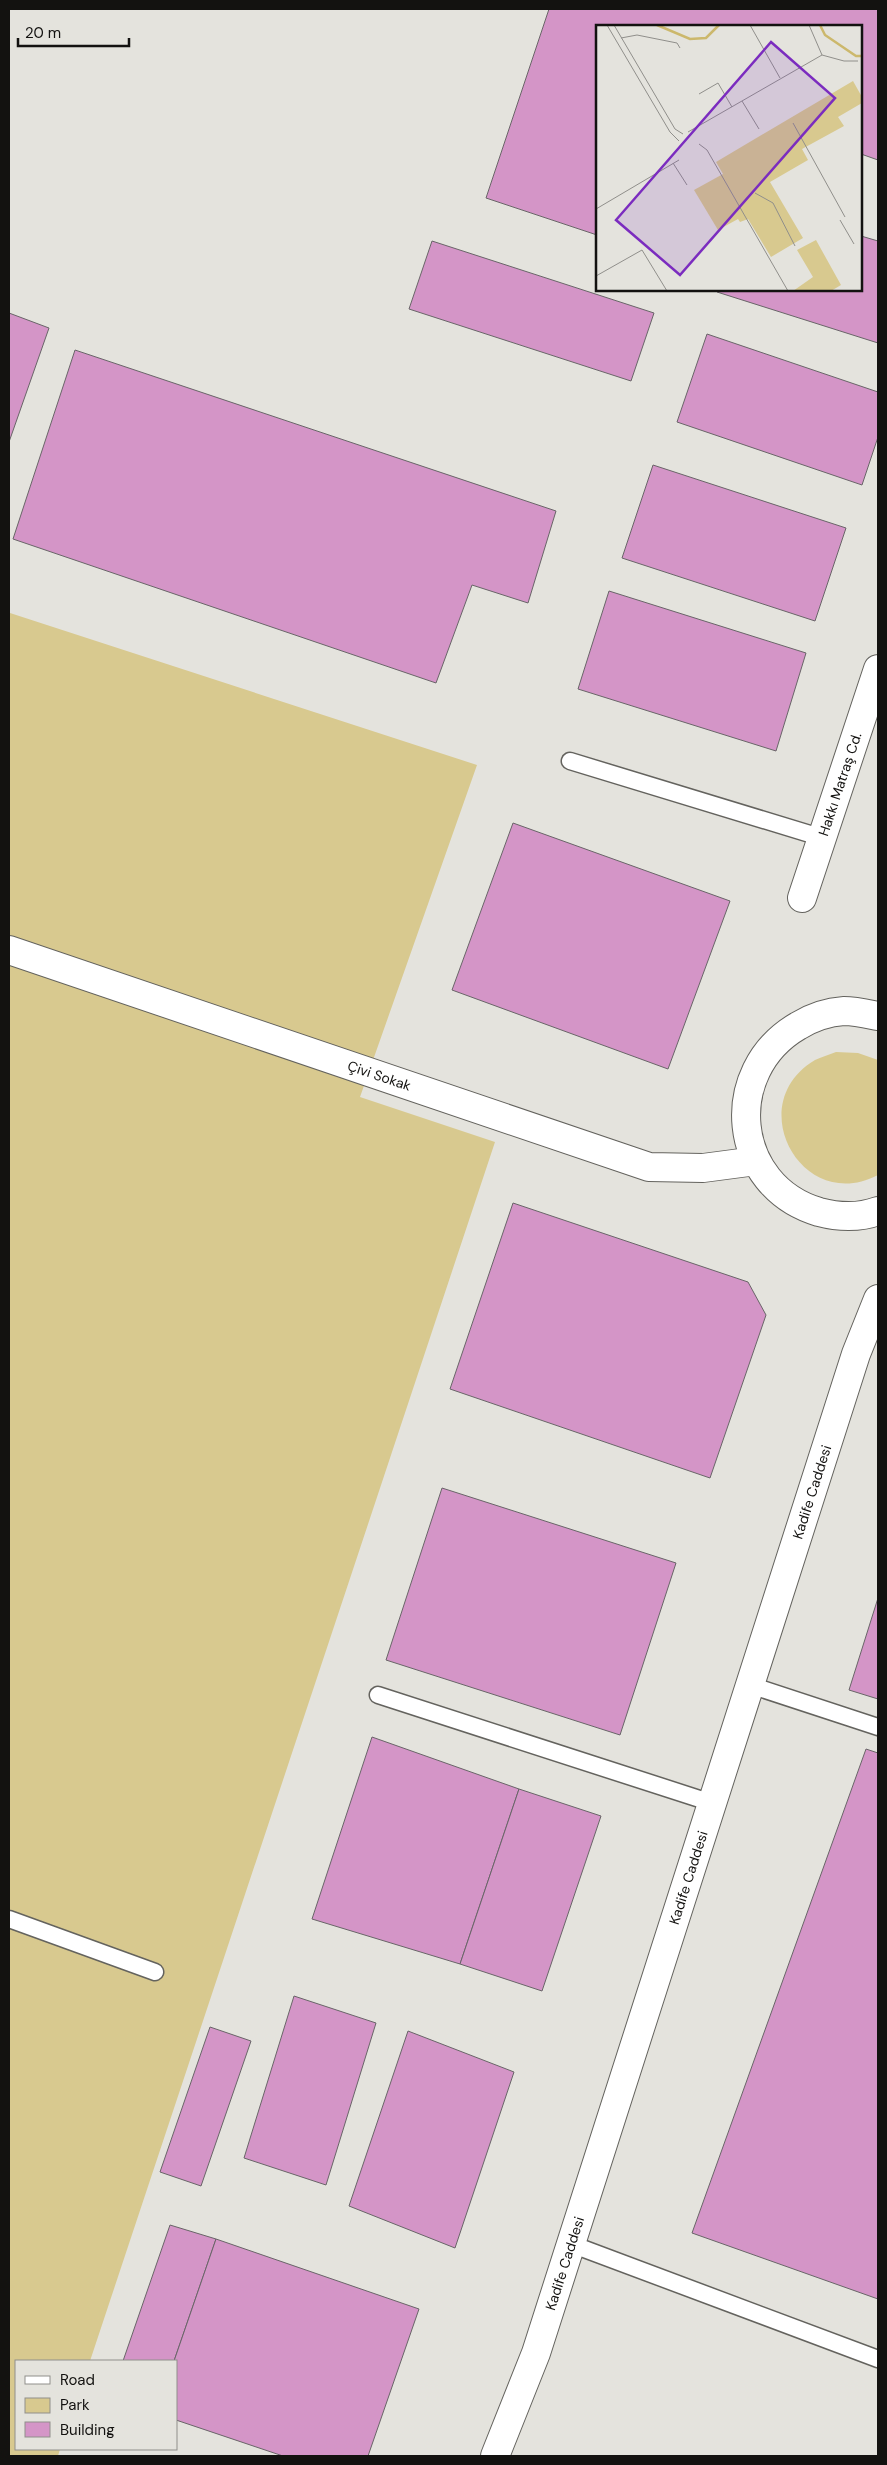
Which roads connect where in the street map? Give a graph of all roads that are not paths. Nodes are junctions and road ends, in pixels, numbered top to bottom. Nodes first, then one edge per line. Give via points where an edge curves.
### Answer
1 (878, 669) edge
2 (570, 761) dead end
3 (822, 838) junction
4 (802, 898) dead end
5 (9, 950) edge
6 (878, 1016) edge
7 (756, 1162) junction
8 (878, 1211) edge
9 (878, 1299) edge
10 (750, 1685) junction
11 (378, 1695) dead end
12 (878, 1727) edge
13 (712, 1803) junction
14 (9, 1919) edge
15 (155, 1972) dead end
16 (571, 2244) junction
17 (878, 2359) edge
18 (495, 2456) edge

1 - 3 street, Hakkı Matraş Cd.
2 - 3 lane
3 - 4 street, Hakkı Matraş Cd.
5 - 7 street, Çivi Sokak via 649,1167 704,1168
6 - 7 street via 844,1011 810,1018 781,1036 758,1063 747,1095 745,1129
7 - 8 street via 776,1188 803,1207 835,1217 868,1215
9 - 10 street, Kadife Caddesi via 856,1354
10 - 12 lane
10 - 13 street, Kadife Caddesi
11 - 13 lane
13 - 16 street, Kadife Caddesi
14 - 15 lane
16 - 17 lane
16 - 18 street, Kadife Caddesi via 536,2353

